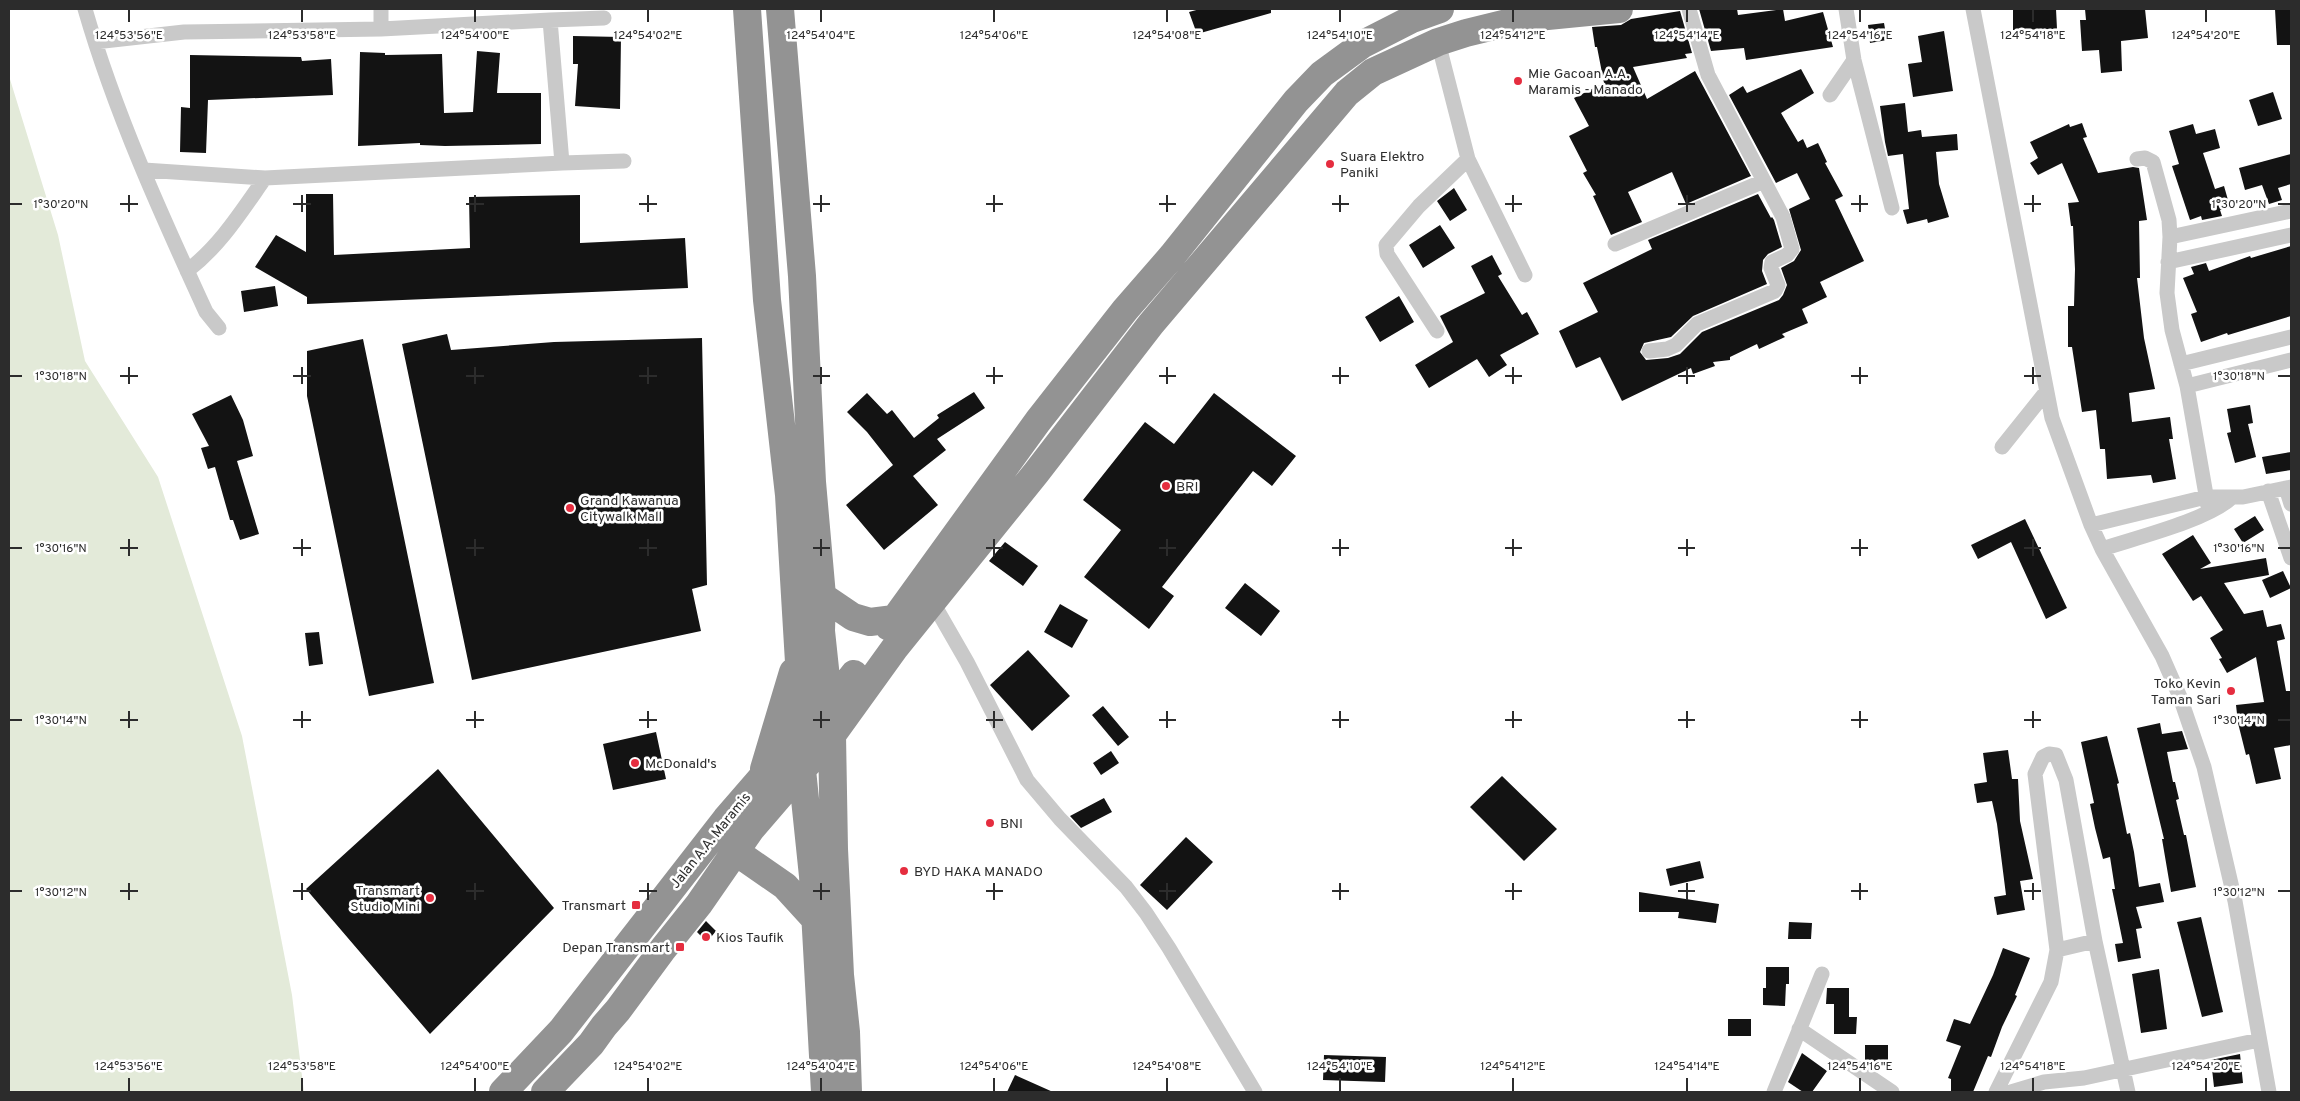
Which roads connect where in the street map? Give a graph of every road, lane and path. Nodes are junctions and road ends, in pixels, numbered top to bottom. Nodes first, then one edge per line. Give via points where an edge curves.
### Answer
1 (85, 9) edge
2 (381, 9) edge
3 (747, 9) edge
4 (780, 9) edge
5 (1440, 9) edge
6 (1619, 9) edge
7 (1688, 9) edge
8 (1846, 9) edge
9 (1973, 9) edge
10 (604, 18) dead end
11 (550, 20) junction
12 (381, 29) junction
13 (95, 42) junction
14 (1438, 42) junction
15 (1854, 60) junction
16 (1830, 95) dead end
17 (1468, 159) junction
18 (2137, 159) dead end
19 (624, 162) dead end
20 (562, 163) junction
21 (144, 170) junction
22 (265, 178) junction
23 (1764, 181) junction
24 (1892, 208) dead end
25 (2291, 211) edge
26 (2291, 235) edge
27 (2170, 237) junction
28 (1615, 244) dead end
29 (2168, 262) junction
30 (187, 271) junction
31 (1525, 275) dead end
32 (219, 328) dead end
33 (1437, 331) dead end
34 (2291, 337) edge
35 (1648, 351) dead end
36 (2291, 360) edge
37 (2182, 364) junction
38 (2187, 386) junction
39 (2046, 392) junction
40 (2002, 447) dead end
41 (2289, 487) edge
42 (2268, 491) junction
43 (2206, 497) junction
44 (2231, 498) junction
45 (2291, 504) edge
46 (2209, 512) junction
47 (2091, 526) junction
48 (2102, 549) junction
49 (2291, 558) edge
50 (822, 596) junction
51 (932, 601) junction
52 (894, 619) junction
53 (799, 654) junction
54 (829, 706) junction
55 (802, 730) junction
56 (832, 735) junction
57 (802, 770) junction
58 (762, 776) junction
59 (736, 852) junction
60 (816, 920) junction
61 (2095, 941) junction
62 (2057, 950) junction
63 (1822, 974) dead end
64 (1799, 1029) junction
65 (834, 1030) junction
66 (2259, 1040) junction
67 (2124, 1070) junction
68 (503, 1092) edge
69 (545, 1092) edge
70 (825, 1092) edge
71 (848, 1092) edge
72 (1255, 1092) edge
73 (1774, 1092) edge
74 (1892, 1092) edge
75 (1996, 1092) edge
76 (2011, 1092) edge
77 (2128, 1092) edge
78 (2269, 1092) edge

1 - 13 street
2 - 12 street
3 - 53 highway via 767,300 788,495
4 - 50 highway via 802,276 812,482
5 - 52 highway, Jalan A.A. Maramis via 1363,44 1322,74 1296,101 1038,420
6 - 14 highway via 1527,18
7 - 23 street via 1708,75
8 - 15 street
9 - 39 street
10 - 11 street
11 - 12 street
11 - 20 street
12 - 13 street via 184,32
13 - 21 street
14 - 17 street
14 - 51 highway via 1373,72 1347,93 1151,324
15 - 16 street
15 - 24 street
17 - 31 street
17 - 33 street via 1419,206 1386,245 1387,254
18 - 27 street via 2154,162 2169,220
19 - 20 street
20 - 22 street
21 - 22 street
21 - 30 street
22 - 30 street via 228,230 206,256
23 - 28 street
23 - 35 street via 1786,224 1792,245 1790,252 1771,264 1777,288 1698,324 1676,345
25 - 27 street
26 - 29 street
27 - 29 street
29 - 37 street via 2168,303
30 - 32 street via 206,312
34 - 37 street
36 - 38 street
37 - 38 street
38 - 43 street
39 - 40 street
39 - 47 street via 2052,418
41 - 42 street
41 - 45 street
42 - 44 street
42 - 49 street
43 - 44 street
43 - 46 street
43 - 47 street
44 - 46 street
46 - 48 street
47 - 48 street
48 - 66 street via 2162,656 2204,767 2235,901
50 - 52 highway via 853,617 870,622
50 - 54 highway via 821,631
51 - 56 highway
51 - 72 street via 1027,780 1146,913
52 - 54 highway, Jalan A.A. Maramis
53 - 55 highway
53 - 58 highway
54 - 55 highway, Jalan A.A. Maramis
54 - 56 highway
55 - 57 highway
55 - 58 highway, Jalan A.A. Maramis
56 - 57 highway
56 - 65 highway via 840,974
57 - 59 highway via 750,829
57 - 60 highway
58 - 68 highway, Jalan A.A. Maramis via 665,895 561,1031
59 - 60 highway via 785,886
59 - 69 highway via 591,1044
60 - 65 highway
61 - 62 street
61 - 62 street via 2066,780 2056,755 2049,754 2043,757 2035,774
61 - 67 street
62 - 75 street via 2051,982
63 - 64 street
64 - 73 street
64 - 74 street
65 - 70 highway
65 - 71 highway
66 - 67 street
66 - 78 street
67 - 76 street via 2044,1082
67 - 77 street

